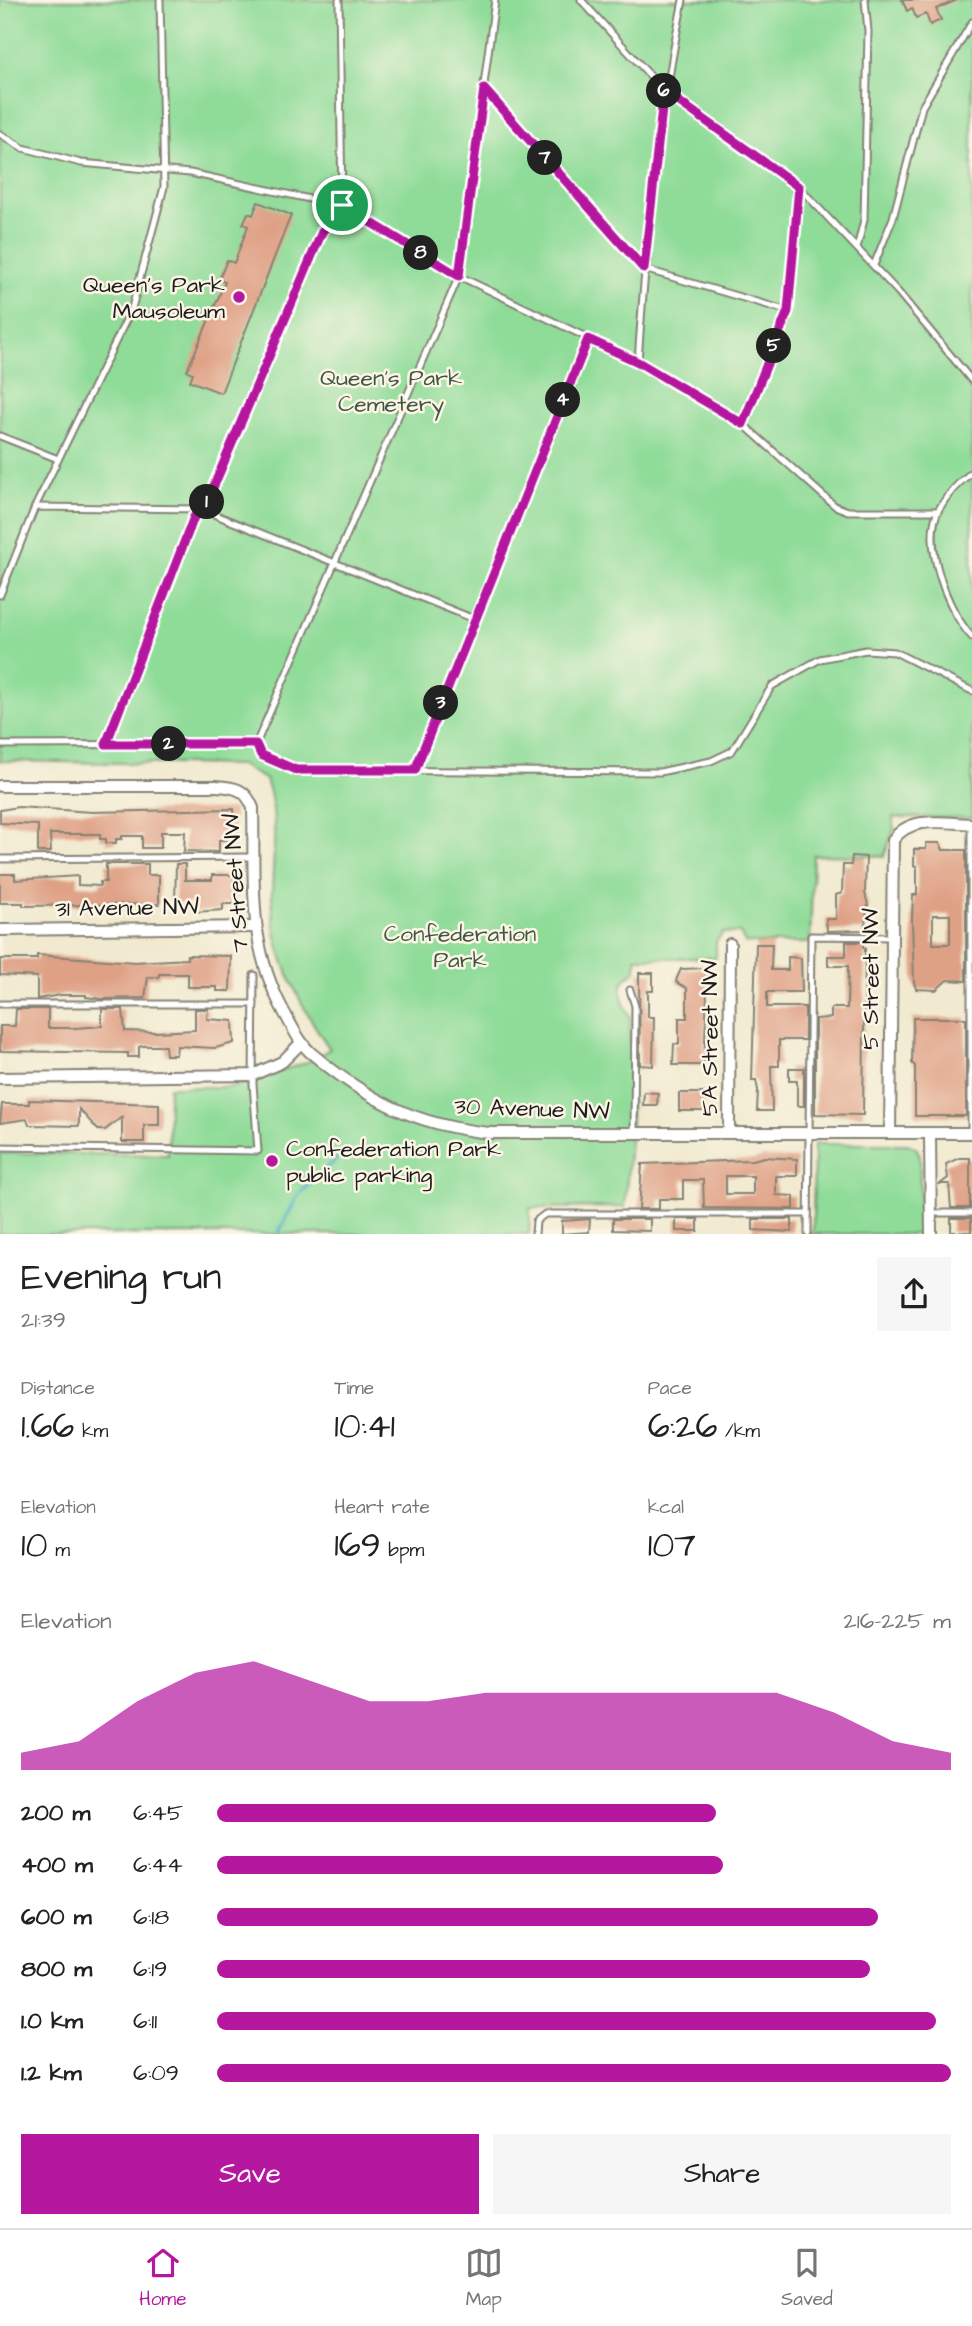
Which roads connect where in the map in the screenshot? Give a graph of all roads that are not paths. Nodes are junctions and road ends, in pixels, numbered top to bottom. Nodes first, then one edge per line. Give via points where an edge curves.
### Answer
1 (160, 0) edge
2 (339, 0) edge
3 (495, 0) edge
4 (581, 0) edge
5 (683, 0) edge
6 (865, 0) edge
7 (972, 22) edge
8 (484, 89) junction
9 (664, 91) junction
10 (0, 134) edge
11 (164, 171) junction
12 (799, 187) junction
13 (342, 205) junction
14 (857, 248) junction
15 (874, 265) junction
16 (644, 269) junction
17 (459, 276) junction
18 (788, 311) junction
19 (588, 339) junction
20 (638, 362) junction
21 (972, 381) edge
22 (743, 424) junction
23 (0, 436) edge
24 (58, 459) junction
25 (972, 472) edge
26 (35, 507) junction
27 (201, 509) junction
28 (938, 511) junction
29 (336, 563) junction
30 (0, 595) edge
31 (474, 619) junction
32 (972, 637) edge
33 (972, 691) edge
34 (106, 744) junction
35 (256, 744) junction
36 (0, 745) edge
37 (415, 770) junction
38 (0, 786) edge
39 (972, 824) edge
40 (254, 857) junction
41 (0, 859) edge
42 (254, 927) junction
43 (0, 930) edge
44 (891, 937) junction
45 (730, 944) dead end
46 (254, 975) dead end
47 (630, 990) dead end
48 (0, 1004) edge
49 (254, 1004) junction
50 (300, 1043) junction
51 (253, 1075) junction
52 (0, 1078) edge
53 (729, 1132) junction
54 (634, 1133) junction
55 (808, 1133) junction
56 (890, 1133) junction
57 (930, 1133) junction
58 (971, 1133) edge
59 (0, 1147) edge
60 (931, 1213) junction
61 (972, 1213) edge
62 (808, 1214) junction
63 (535, 1234) edge
64 (808, 1234) edge
65 (931, 1234) edge

1 - 11 lane
2 - 13 lane
3 - 8 lane
4 - 9 lane
5 - 9 lane
6 - 14 lane via 864,220
7 - 15 lane via 922,107 893,218
8 - 16 lane
8 - 17 lane
9 - 12 lane
9 - 16 lane
10 - 11 lane via 23,148 81,163
11 - 13 lane
11 - 24 lane via 164,187 132,308
12 - 14 lane
12 - 18 lane
13 - 17 lane
13 - 27 lane via 322,232
14 - 15 lane
15 - 21 lane
16 - 18 lane
16 - 20 lane
17 - 19 lane
17 - 29 lane
18 - 22 lane
19 - 20 lane
19 - 31 lane
20 - 22 lane
22 - 28 lane via 835,506 848,512
23 - 24 lane
24 - 26 lane
25 - 28 lane
26 - 27 lane
26 - 30 lane
27 - 29 lane
27 - 34 lane
28 - 32 lane via 934,537 939,579 961,625
29 - 31 lane
29 - 35 lane
31 - 37 lane
33 - 37 lane via 895,652 866,649 820,659 772,686 732,751 711,761 660,772
34 - 35 lane
34 - 36 lane
35 - 37 lane via 261,755 296,770
38 - 40 street, 7 Street NW via 236,788 249,795 253,808
39 - 44 street, 5 Street NW via 926,823 903,829 893,840
39 - 58 lane
40 - 41 lane
40 - 42 street, 7 Street NW
42 - 43 street, 31 Avenue NW
42 - 50 street, 7 Street NW via 262,965
44 - 55 lane via 811,936
44 - 56 street, 5 Street NW
45 - 53 street, 5A Street NW
46 - 49 lane
47 - 54 lane via 635,1006
48 - 49 lane
49 - 51 lane
50 - 51 street via 282,1062
50 - 54 street, 30 Avenue NW via 376,1101 453,1129
51 - 52 street
51 - 59 lane via 258,1151
53 - 54 street, 30 Avenue NW
53 - 55 street, 30 Avenue NW
55 - 56 street, 30 Avenue NW
55 - 62 lane
56 - 57 street, 30 Avenue NW
57 - 58 street, 30 Avenue NW
57 - 60 street
60 - 61 lane
60 - 65 street
62 - 63 lane via 545,1214 536,1221
62 - 64 lane

